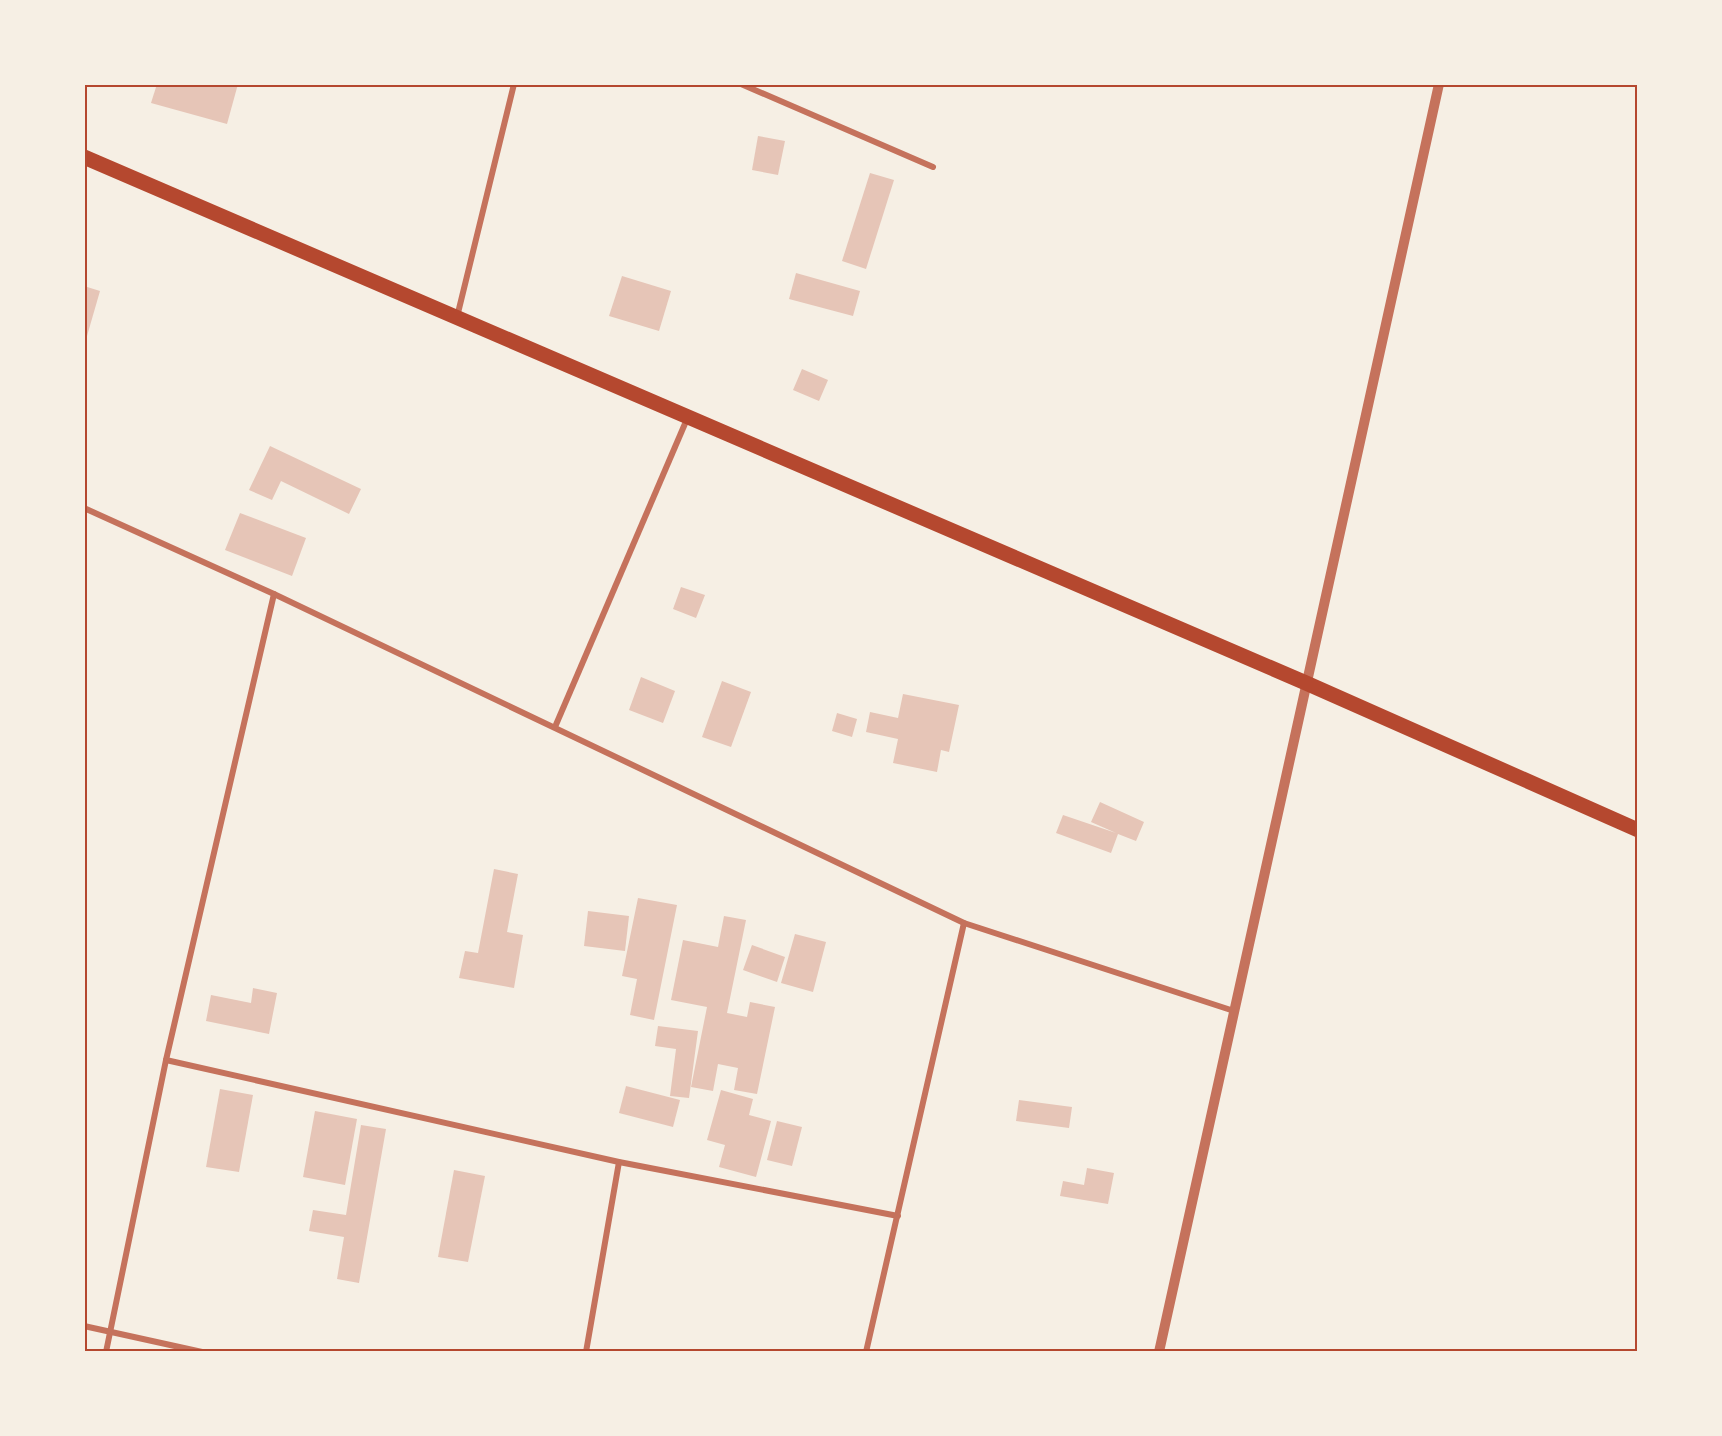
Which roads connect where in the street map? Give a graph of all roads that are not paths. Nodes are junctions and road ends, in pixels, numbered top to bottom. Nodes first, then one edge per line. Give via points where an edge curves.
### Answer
1 (514, 84) edge
2 (741, 84) edge
3 (1436, 85) edge
4 (84, 157) edge
5 (933, 167) dead end
6 (457, 318) junction
7 (688, 417) junction
8 (84, 508) edge
9 (274, 594) junction
10 (1306, 683) junction
11 (555, 727) junction
12 (1638, 830) edge
13 (964, 923) junction
14 (1234, 1011) junction
15 (166, 1060) junction
16 (619, 1162) junction
17 (898, 1216) junction
18 (84, 1326) edge
19 (111, 1332) junction
20 (106, 1352) edge
21 (202, 1352) edge
22 (586, 1352) edge
23 (866, 1352) edge
24 (1158, 1352) edge

1 - 6 street
2 - 5 street
3 - 10 street
4 - 6 main road
6 - 7 main road
7 - 10 main road
7 - 11 street
8 - 9 street
9 - 11 street
9 - 15 street
10 - 12 main road
10 - 14 street
11 - 13 street
13 - 14 street
13 - 17 street
14 - 24 street
15 - 16 street
15 - 19 street
16 - 17 street
16 - 22 street
17 - 23 street
18 - 19 street
19 - 20 street
19 - 21 street

